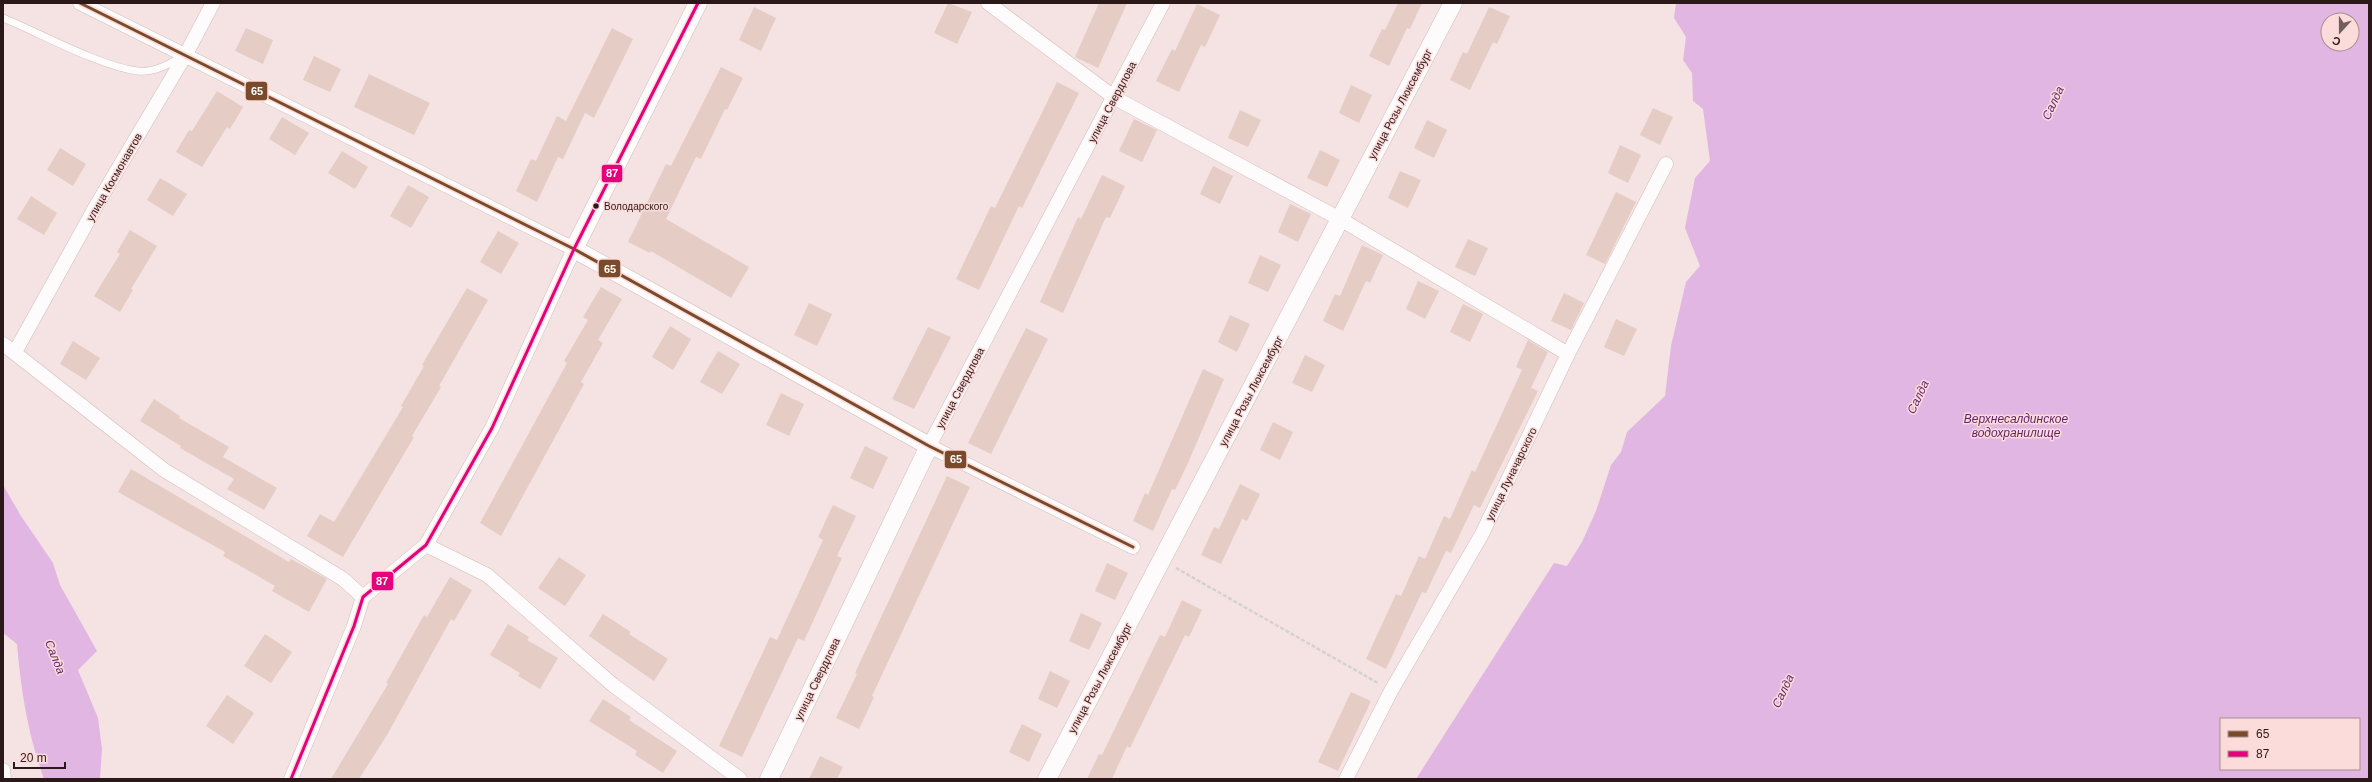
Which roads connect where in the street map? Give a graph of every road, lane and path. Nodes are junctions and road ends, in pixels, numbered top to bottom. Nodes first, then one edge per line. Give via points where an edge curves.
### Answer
1 (80, 3) edge
2 (213, 3) edge
3 (698, 3) edge
4 (988, 3) edge
5 (1163, 3) edge
6 (1453, 3) edge
7 (3, 18) edge
8 (186, 54) junction
9 (1115, 98) junction
10 (1666, 164) dead end
11 (1340, 218) junction
12 (574, 249) junction
13 (9, 348) edge
14 (1568, 354) junction
15 (929, 446) junction
16 (426, 545) junction
17 (1133, 547) dead end
18 (1162, 561) junction
19 (363, 597) junction
20 (1391, 690) junction
21 (291, 779) edge
22 (740, 779) edge
23 (769, 779) edge
24 (1047, 779) edge
25 (1346, 779) edge

1 - 8 street
2 - 8 street, улица Космонавтов
3 - 12 street
4 - 9 street
5 - 9 street, улица Свердлова
6 - 11 street, улица Розы Люксембург
7 - 8 lane via 111,64 138,71 163,68
8 - 12 street
8 - 13 street, улица Космонавтов
9 - 11 street
9 - 15 street, улица Свердлова
10 - 14 street, улица Луначарского
11 - 14 street
11 - 18 street, улица Розы Люксембург
12 - 15 street
12 - 16 street via 492,428
13 - 19 street via 164,470 343,579
14 - 20 street, улица Луначарского via 1482,534
15 - 17 street
15 - 23 street, улица Свердлова
16 - 19 street
16 - 22 street via 487,576 613,685
18 - 20 path
18 - 24 street, улица Розы Люксембург
19 - 21 street via 354,626
20 - 25 street, улица Луначарского

